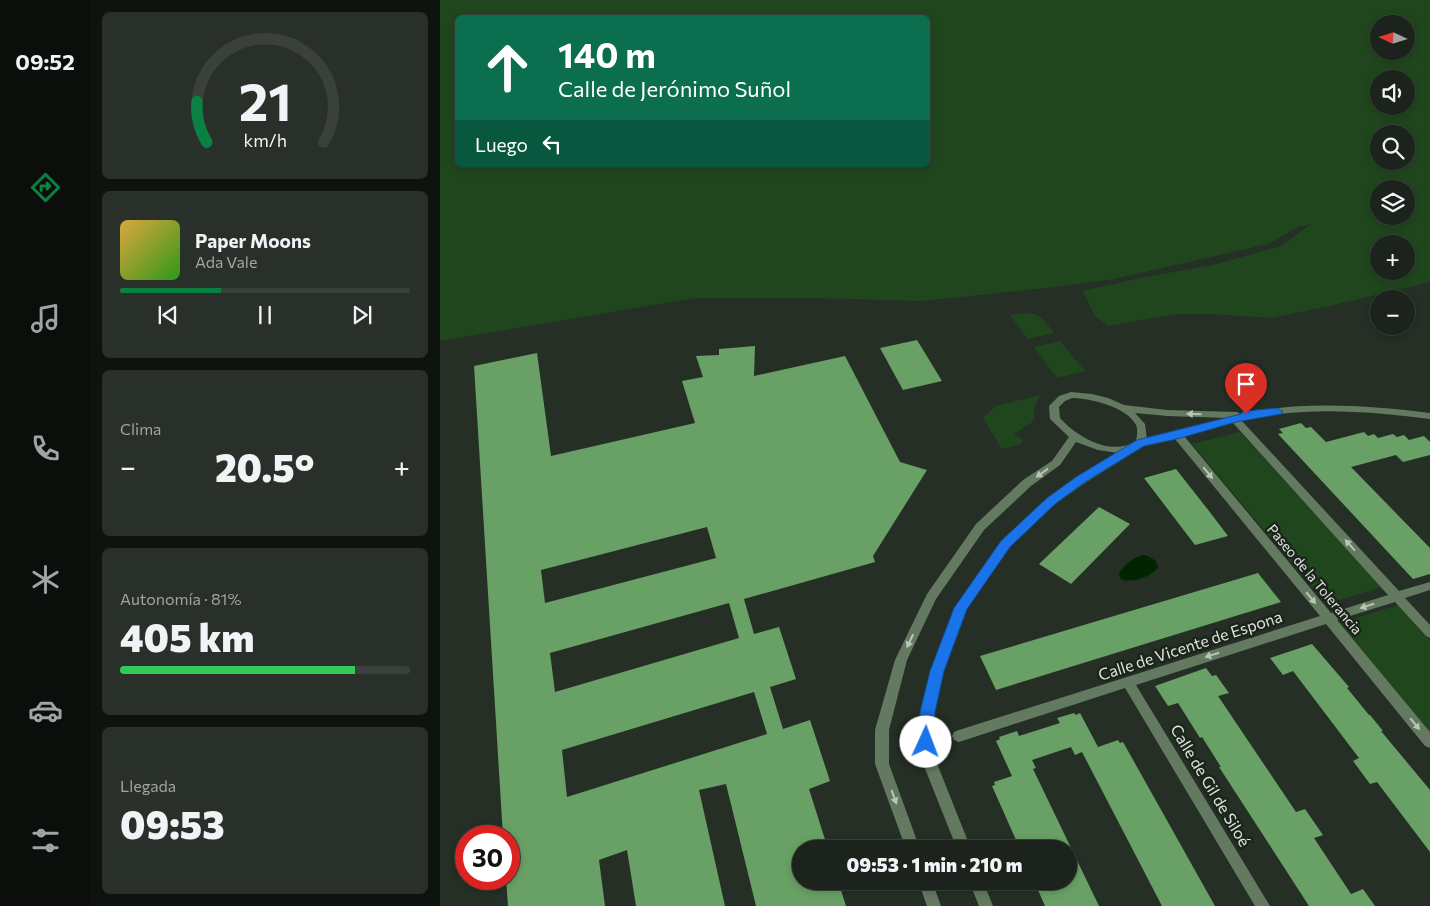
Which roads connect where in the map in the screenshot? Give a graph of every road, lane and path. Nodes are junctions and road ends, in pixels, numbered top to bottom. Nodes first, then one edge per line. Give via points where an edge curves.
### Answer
1 (1121, 408) junction
2 (1277, 412) junction
3 (1430, 416) edge
4 (1235, 419) junction
5 (1177, 436) junction
6 (1074, 437) junction
7 (1141, 443) junction
8 (1130, 450) junction
9 (1430, 586) edge
10 (1397, 596) junction
11 (1328, 618) junction
12 (1430, 633) edge
13 (1128, 682) junction
14 (959, 736) dead end
15 (1430, 742) edge
16 (910, 840) edge
17 (960, 840) edge
18 (928, 890) edge
19 (980, 890) edge
20 (934, 906) edge
21 (986, 906) edge
22 (1263, 906) edge

2 -> 1 street via 1230,415
1 - 6 street via 1095,397 1079,394 1063,397 1054,406 1055,419
1 - 7 street via 1140,422
2 - 3 street via 1336,409
2 - 4 street
4 - 5 street
10 -> 4 street
5 - 7 street
5 -> 11 street, Paseo de la Tolerancia
6 - 8 street via 1108,450
6 -> 16 street via 1056,463 1027,483 980,527 931,597 901,660 882,730 882,764
7 - 8 street
8 - 17 street via 1051,501 1005,544 961,608 937,671 928,712 926,742 931,766
9 - 10 street, Calle de Vicente de Espona
10 -> 11 street, Calle de Vicente de Espona
10 - 12 street
11 -> 13 street, Calle de Vicente de Espona
11 -> 15 street, Paseo de la Tolerancia
13 - 14 street, Calle de Vicente de Espona
13 - 22 street, Calle de Gil de Siloé
18 - 20 street
19 - 21 street

